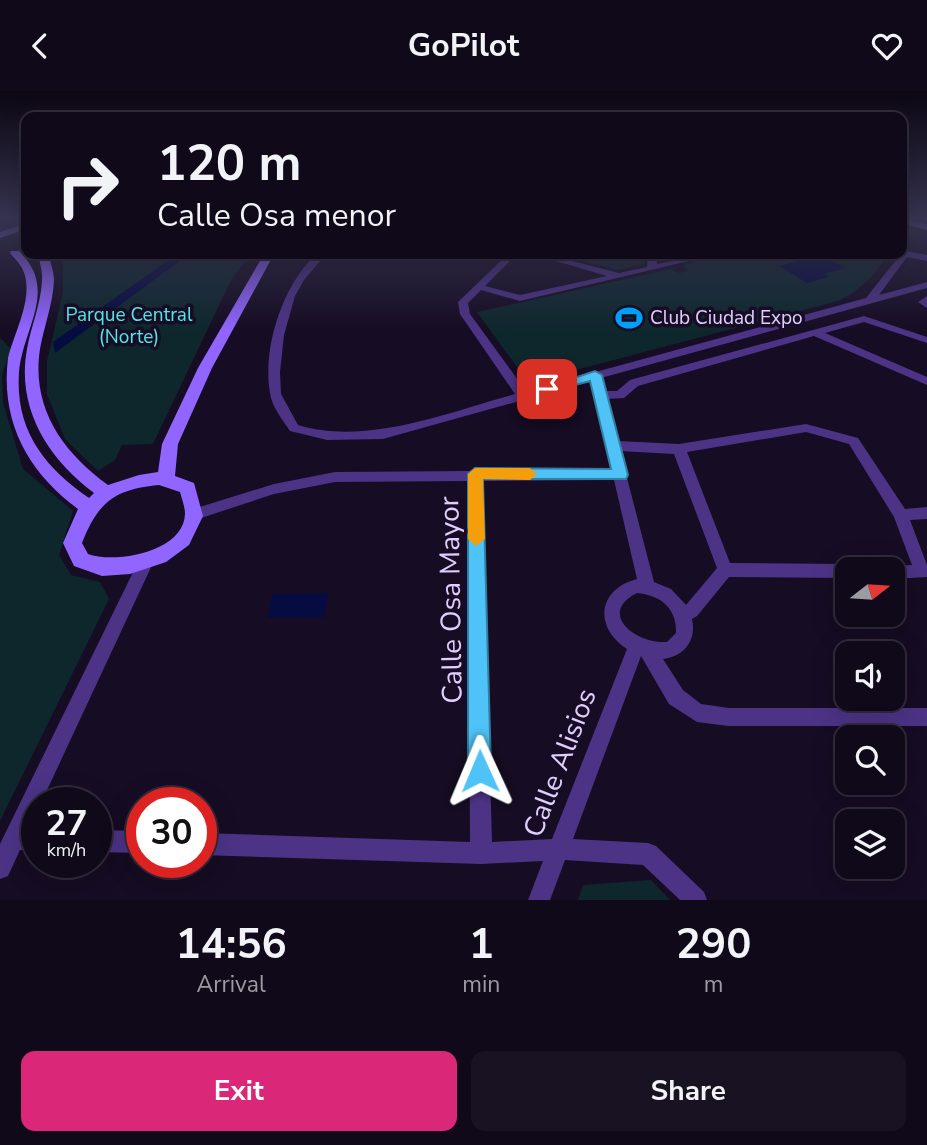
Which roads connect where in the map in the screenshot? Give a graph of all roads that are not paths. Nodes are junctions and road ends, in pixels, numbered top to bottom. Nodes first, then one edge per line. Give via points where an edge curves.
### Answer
1 (23, 259) edge
2 (45, 259) edge
3 (265, 259) edge
4 (317, 259) edge
5 (508, 259) edge
6 (555, 259) edge
7 (652, 259) edge
8 (688, 259) edge
9 (900, 259) edge
10 (650, 269) junction
11 (619, 276) junction
12 (884, 282) junction
13 (927, 285) edge
14 (479, 287) junction
15 (902, 292) junction
16 (871, 299) junction
17 (927, 299) edge
18 (927, 305) edge
19 (813, 332) junction
20 (927, 340) edge
21 (595, 375) junction
22 (927, 381) edge
23 (601, 395) junction
24 (523, 396) junction
25 (614, 446) junction
26 (679, 449) junction
27 (475, 474) junction
28 (621, 475) junction
29 (166, 479) junction
30 (107, 494) junction
31 (90, 508) junction
32 (927, 513) edge
33 (195, 514) junction
34 (901, 515) junction
35 (145, 563) junction
36 (725, 570) junction
37 (835, 571) edge
38 (905, 572) edge
39 (647, 586) junction
40 (684, 614) junction
41 (642, 650) junction
42 (927, 717) edge
43 (48, 787) edge
44 (21, 845) edge
45 (217, 845) edge
46 (559, 849) junction
47 (481, 853) junction
48 (0, 868) edge
49 (539, 900) edge
50 (696, 900) edge

1 - 31 street via 28,262 33,289 12,370 12,397 26,446 41,467
2 - 30 street via 48,278 31,361 33,389 47,437 87,480
3 - 29 street via 170,445
4 - 24 street via 301,276 282,318 274,392 294,428 344,438 383,434
5 - 14 street
6 - 11 street
7 - 10 street
8 - 10 street
9 - 12 street
10 - 11 street
11 - 14 street via 520,298
12 - 15 street via 889,289
12 - 16 street
13 - 15 street
14 - 24 street via 463,302 465,314
15 - 16 street
16 - 21 street
17 - 18 street via 923,302
19 - 20 street via 864,319
19 - 22 street
19 - 23 street via 634,383 620,395
21 - 23 street
21 - 24 street
23 - 25 street
25 - 26 street
25 - 28 street
26 - 34 street via 806,428 853,441
26 - 36 street
27 - 28 street
27 - 33 street via 335,477 274,489
27 - 47 street, Calle Osa Mayor
28 - 39 street
29 - 30 street via 140,480
29 - 33 street via 188,488 195,500
30 - 31 street
31 - 35 street via 76,529 78,556 90,566 109,571
32 - 34 street
33 - 35 street via 172,548
34 - 38 street via 922,572
35 - 43 street
36 - 37 street
36 - 40 street
39 - 40 street via 669,596
39 - 41 street via 627,588 612,610 618,631
40 - 41 street via 685,636 679,644 671,650
41 - 42 street via 676,697 696,713
41 - 46 street, Calle Alisios
44 - 48 street
45 - 47 street
46 - 47 street
46 - 49 street, Calle Alisios
46 - 50 street via 648,854

